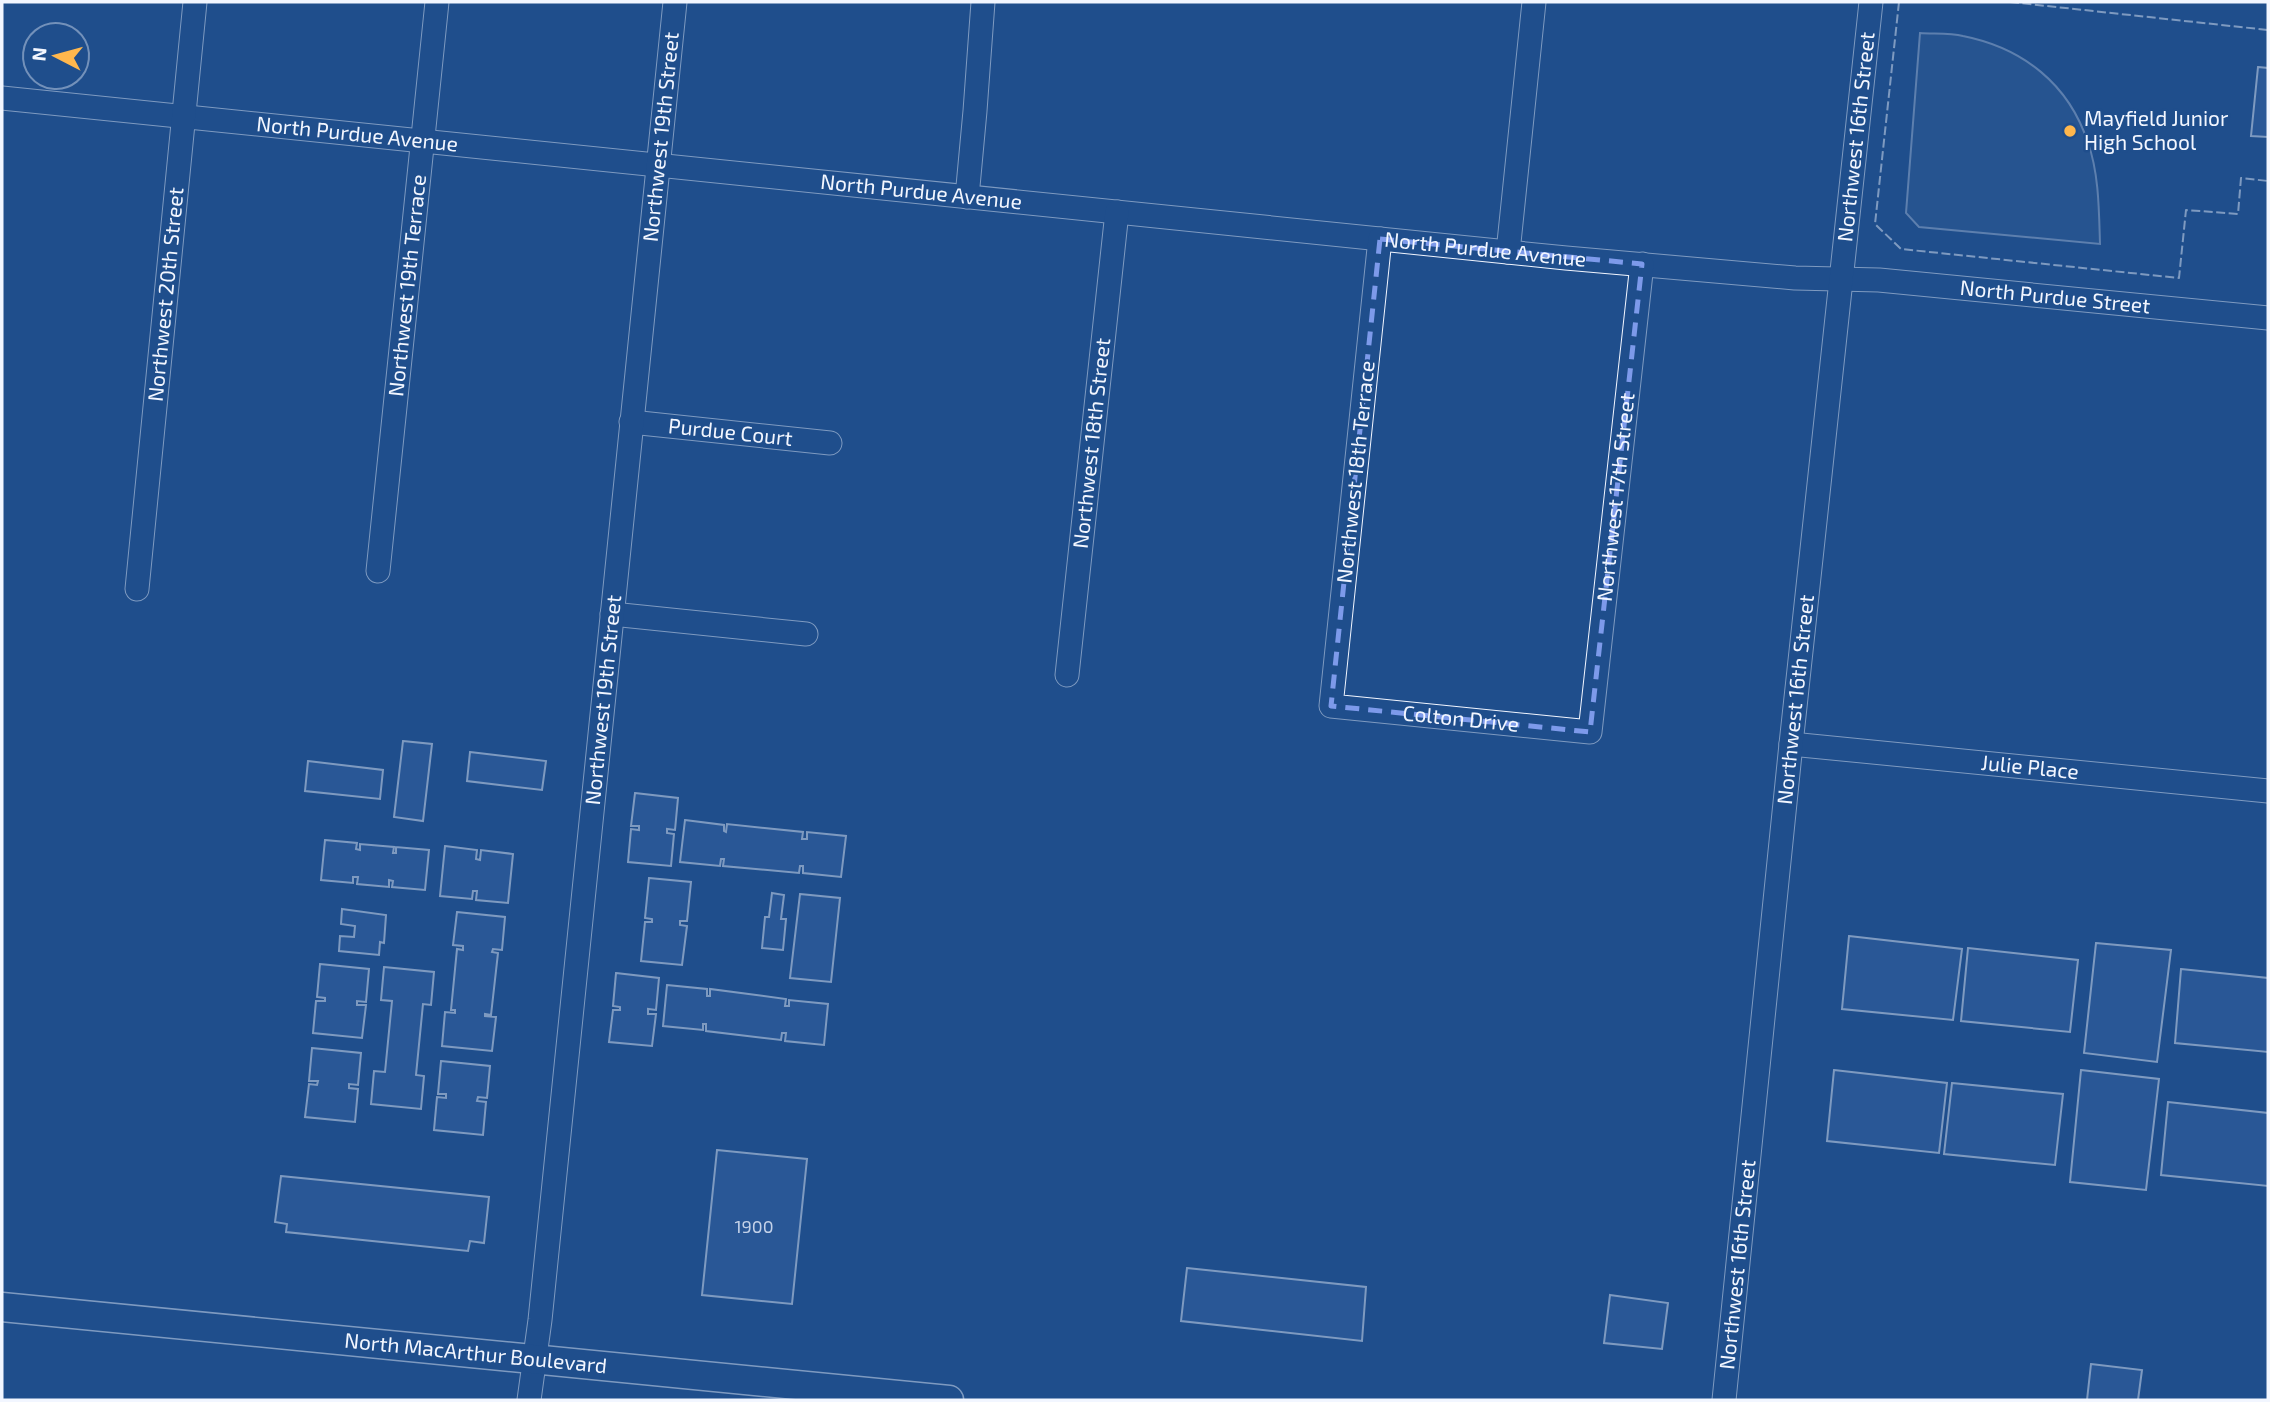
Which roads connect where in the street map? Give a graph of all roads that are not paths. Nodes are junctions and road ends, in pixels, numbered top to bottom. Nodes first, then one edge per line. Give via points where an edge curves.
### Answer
1 (195, 2) edge
2 (436, 2) edge
3 (675, 2) edge
4 (982, 2) edge
5 (1534, 2) edge
6 (1871, 2) edge
7 (2, 98) edge
8 (183, 117) junction
9 (422, 141) junction
10 (658, 165) junction
11 (967, 197) junction
12 (1117, 212) junction
13 (1380, 239) junction
14 (1508, 252) junction
15 (1642, 264) junction
16 (1842, 279) junction
17 (2268, 318) edge
18 (631, 422) junction
19 (830, 443) dead end
20 (378, 571) dead end
21 (136, 589) dead end
22 (612, 614) junction
23 (806, 634) dead end
24 (1067, 675) dead end
25 (1331, 706) joint
26 (1590, 732) joint
27 (1791, 744) junction
28 (2268, 791) edge
29 (2, 1307) edge
30 (535, 1359) junction
31 (529, 1400) edge
32 (949, 1400) edge
33 (1724, 1400) edge

1 - 8 street, Northwest 20th Street
2 - 9 street, Northwest 19th Terrace
3 - 10 street, Northwest 19th Street
4 - 11 street
5 - 14 street
6 - 16 street, Northwest 16th Street
7 - 8 street, North Purdue Avenue
8 - 9 street, North Purdue Avenue
8 - 21 street, Northwest 20th Street
9 - 10 street, North Purdue Avenue
9 - 20 street, Northwest 19th Terrace
10 - 11 street, North Purdue Avenue
10 - 18 street, Northwest 19th Street
11 - 12 street, North Purdue Avenue
12 - 13 street, North Purdue Avenue
12 - 24 street, Northwest 18th Street
13 - 14 street, North Purdue Avenue
13 - 25 street, Northwest 18th Terrace
14 - 15 street, North Purdue Avenue
15 - 16 street, North Purdue Avenue
15 - 26 street, Northwest 17th Street
16 - 17 street, North Purdue Street
16 - 27 street, Northwest 16th Street
18 - 19 street, Purdue Court
18 - 22 street, Northwest 19th Street
22 - 23 street
22 - 30 street, Northwest 19th Street
25 - 26 street, Colton Drive
27 - 28 street, Julie Place
27 - 33 street, Northwest 16th Street
29 - 30 main road, North MacArthur Boulevard
30 - 31 street, Northwest 19th Street
30 - 32 main road, North MacArthur Boulevard

